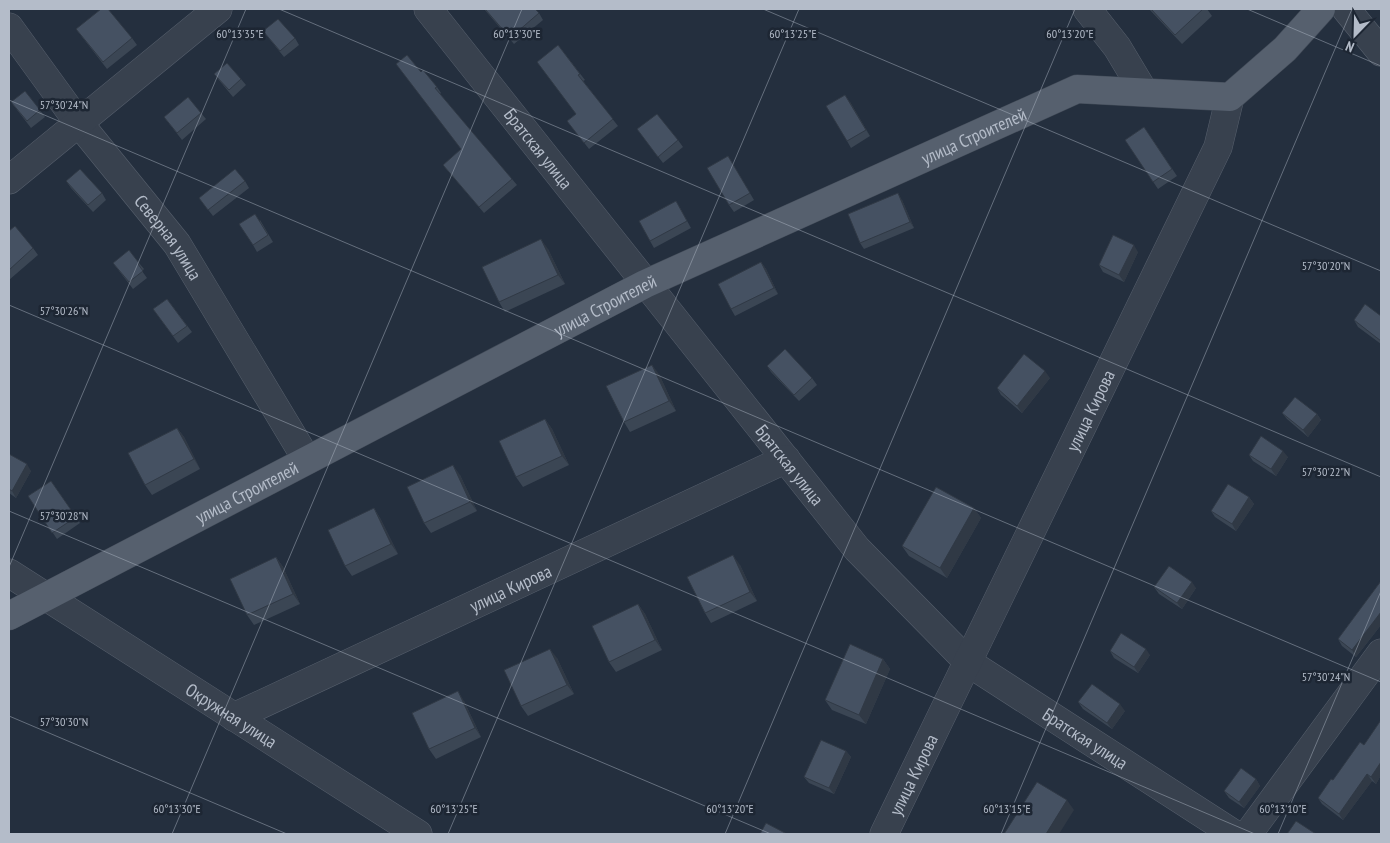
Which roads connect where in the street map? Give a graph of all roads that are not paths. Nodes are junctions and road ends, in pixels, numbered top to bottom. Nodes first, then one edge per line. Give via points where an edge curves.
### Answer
1 (218, 9) edge
2 (428, 9) edge
3 (1087, 9) edge
4 (1322, 9) edge
5 (1346, 9) edge
6 (9, 27) edge
7 (1381, 52) edge
8 (1144, 92) junction
9 (1230, 96) junction
10 (78, 122) junction
11 (9, 180) edge
12 (645, 284) junction
13 (786, 459) junction
14 (307, 460) junction
15 (9, 574) edge
16 (45, 597) junction
17 (9, 616) edge
18 (1381, 653) edge
19 (969, 663) junction
20 (234, 717) junction
21 (418, 834) edge
22 (884, 834) edge
23 (1234, 834) edge
24 (1248, 834) edge

1 - 10 street
2 - 12 street, Братская улица
3 - 8 street via 1117,47
4 - 9 main road via 1285,49
5 - 7 street
6 - 10 street, Северная улица
8 - 9 main road, улица Строителей
8 - 12 main road, улица Строителей via 1077,89
9 - 19 street, улица Кирова via 1218,147
10 - 11 street
10 - 14 street, Северная улица via 178,244
12 - 13 street, Братская улица
12 - 14 main road, улица Строителей
13 - 19 street, Братская улица via 857,549
13 - 20 street, улица Кирова
14 - 16 main road, улица Строителей
15 - 16 street, Окружная улица
16 - 17 main road, улица Строителей
16 - 20 street, Окружная улица
18 - 24 street
19 - 22 street, улица Кирова
19 - 23 street, Братская улица
20 - 21 street, Окружная улица

